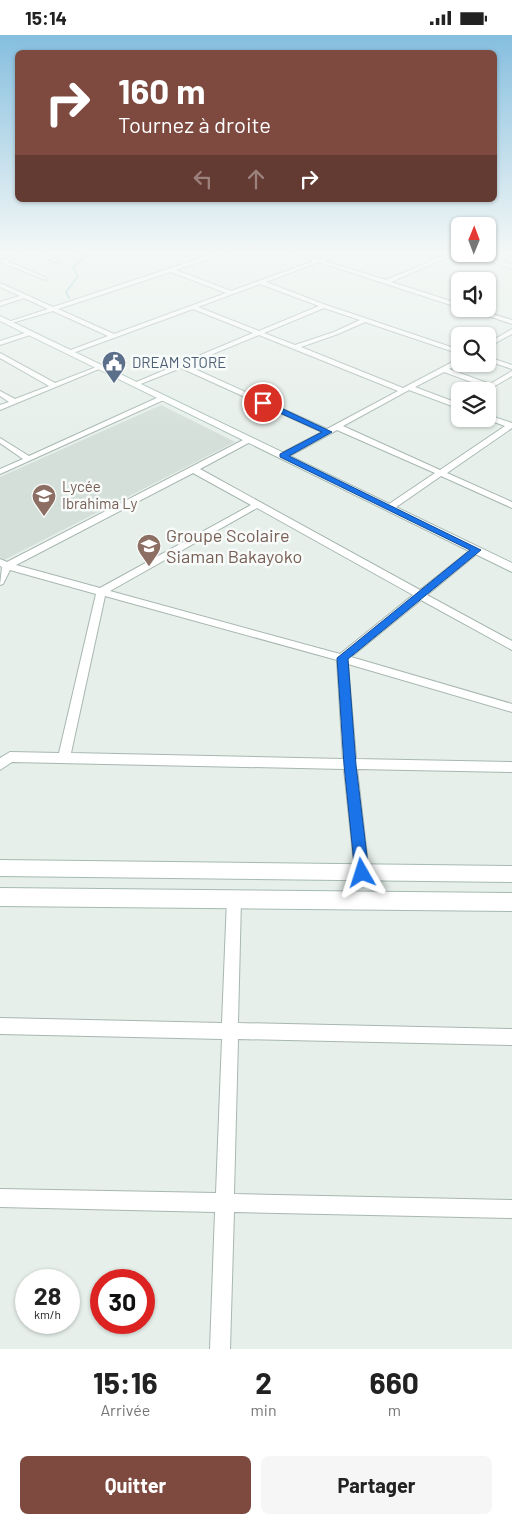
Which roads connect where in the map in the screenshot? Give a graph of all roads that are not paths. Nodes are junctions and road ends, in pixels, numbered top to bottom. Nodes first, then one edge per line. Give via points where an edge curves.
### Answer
1 (31, 314) edge
2 (65, 314) edge
3 (173, 314) edge
4 (210, 314) edge
5 (307, 314) edge
6 (347, 314) edge
7 (496, 317) edge
8 (365, 320) junction
9 (4, 321) edge
10 (512, 322) edge
11 (512, 331) edge
12 (31, 333) junction
13 (259, 335) junction
14 (114, 336) junction
15 (496, 340) edge
16 (0, 343) edge
17 (293, 348) junction
18 (451, 349) edge
19 (70, 352) junction
20 (0, 355) edge
21 (496, 362) edge
22 (451, 365) edge
23 (182, 366) junction
24 (101, 367) junction
25 (512, 367) edge
26 (443, 369) junction
27 (512, 373) edge
28 (479, 382) edge
29 (496, 382) edge
30 (136, 384) junction
31 (55, 386) junction
32 (408, 389) junction
33 (0, 393) edge
34 (164, 398) junction
35 (15, 402) junction
36 (451, 403) edge
37 (0, 408) edge
38 (496, 420) edge
39 (512, 426) edge
40 (338, 427) junction
41 (328, 432) junction
42 (0, 440) edge
43 (250, 440) junction
44 (283, 456) junction
45 (29, 459) junction
46 (193, 469) junction
47 (0, 472) edge
48 (440, 473) junction
49 (256, 505) junction
50 (512, 505) edge
51 (389, 507) junction
52 (476, 550) junction
53 (3, 564) edge
54 (512, 567) edge
55 (0, 582) edge
56 (101, 592) junction
57 (418, 596) junction
58 (512, 647) edge
59 (342, 658) junction
60 (512, 708) edge
61 (64, 757) junction
62 (0, 765) edge
63 (350, 765) junction
64 (512, 767) edge
65 (0, 868) edge
66 (362, 873) junction
67 (512, 874) edge
68 (0, 897) edge
69 (234, 899) junction
70 (512, 902) edge
71 (0, 1026) edge
72 (230, 1031) junction
73 (512, 1037) edge
74 (0, 1198) edge
75 (225, 1203) junction
76 (512, 1209) edge
77 (220, 1349) edge

1 - 9 street
2 - 14 street
3 - 14 street
4 - 13 street
5 - 13 street
6 - 8 street
7 - 10 street
8 - 17 street
8 - 18 street
9 - 12 main road
11 - 15 street
12 - 16 street
12 - 19 main road
13 - 17 street
13 - 23 street
14 - 19 street
17 - 32 street
19 - 24 main road
20 - 31 street
21 - 25 street
22 - 26 street
23 - 30 street
23 - 41 street
24 - 30 main road
24 - 31 street
26 - 28 street
26 - 32 street
27 - 29 street
30 - 34 main road
31 - 35 street
32 - 36 street
32 - 40 street
33 - 35 street
34 - 43 main road
34 - 45 street
35 - 37 street
38 - 39 street
39 - 48 street
40 - 41 street
40 - 48 street
41 - 44 street
42 - 45 street
43 - 44 main road
43 - 46 street
44 - 51 main road
45 - 47 street
46 - 49 street
46 - 53 street
48 - 50 street
48 - 51 street
49 - 56 street
49 - 57 street
51 - 52 main road
52 - 54 main road
52 - 57 street
53 - 55 street
53 - 56 street
56 - 59 street
56 - 61 street
57 - 58 street
57 - 59 street
59 - 60 street
59 - 63 street
61 - 62 street via 10,757
61 - 63 street
63 - 64 street
63 - 66 street
65 - 66 main road
66 - 67 main road
68 - 69 main road
69 - 70 main road
69 - 72 street
71 - 72 street
72 - 73 street
72 - 75 street
74 - 75 street
75 - 76 street
75 - 77 street

